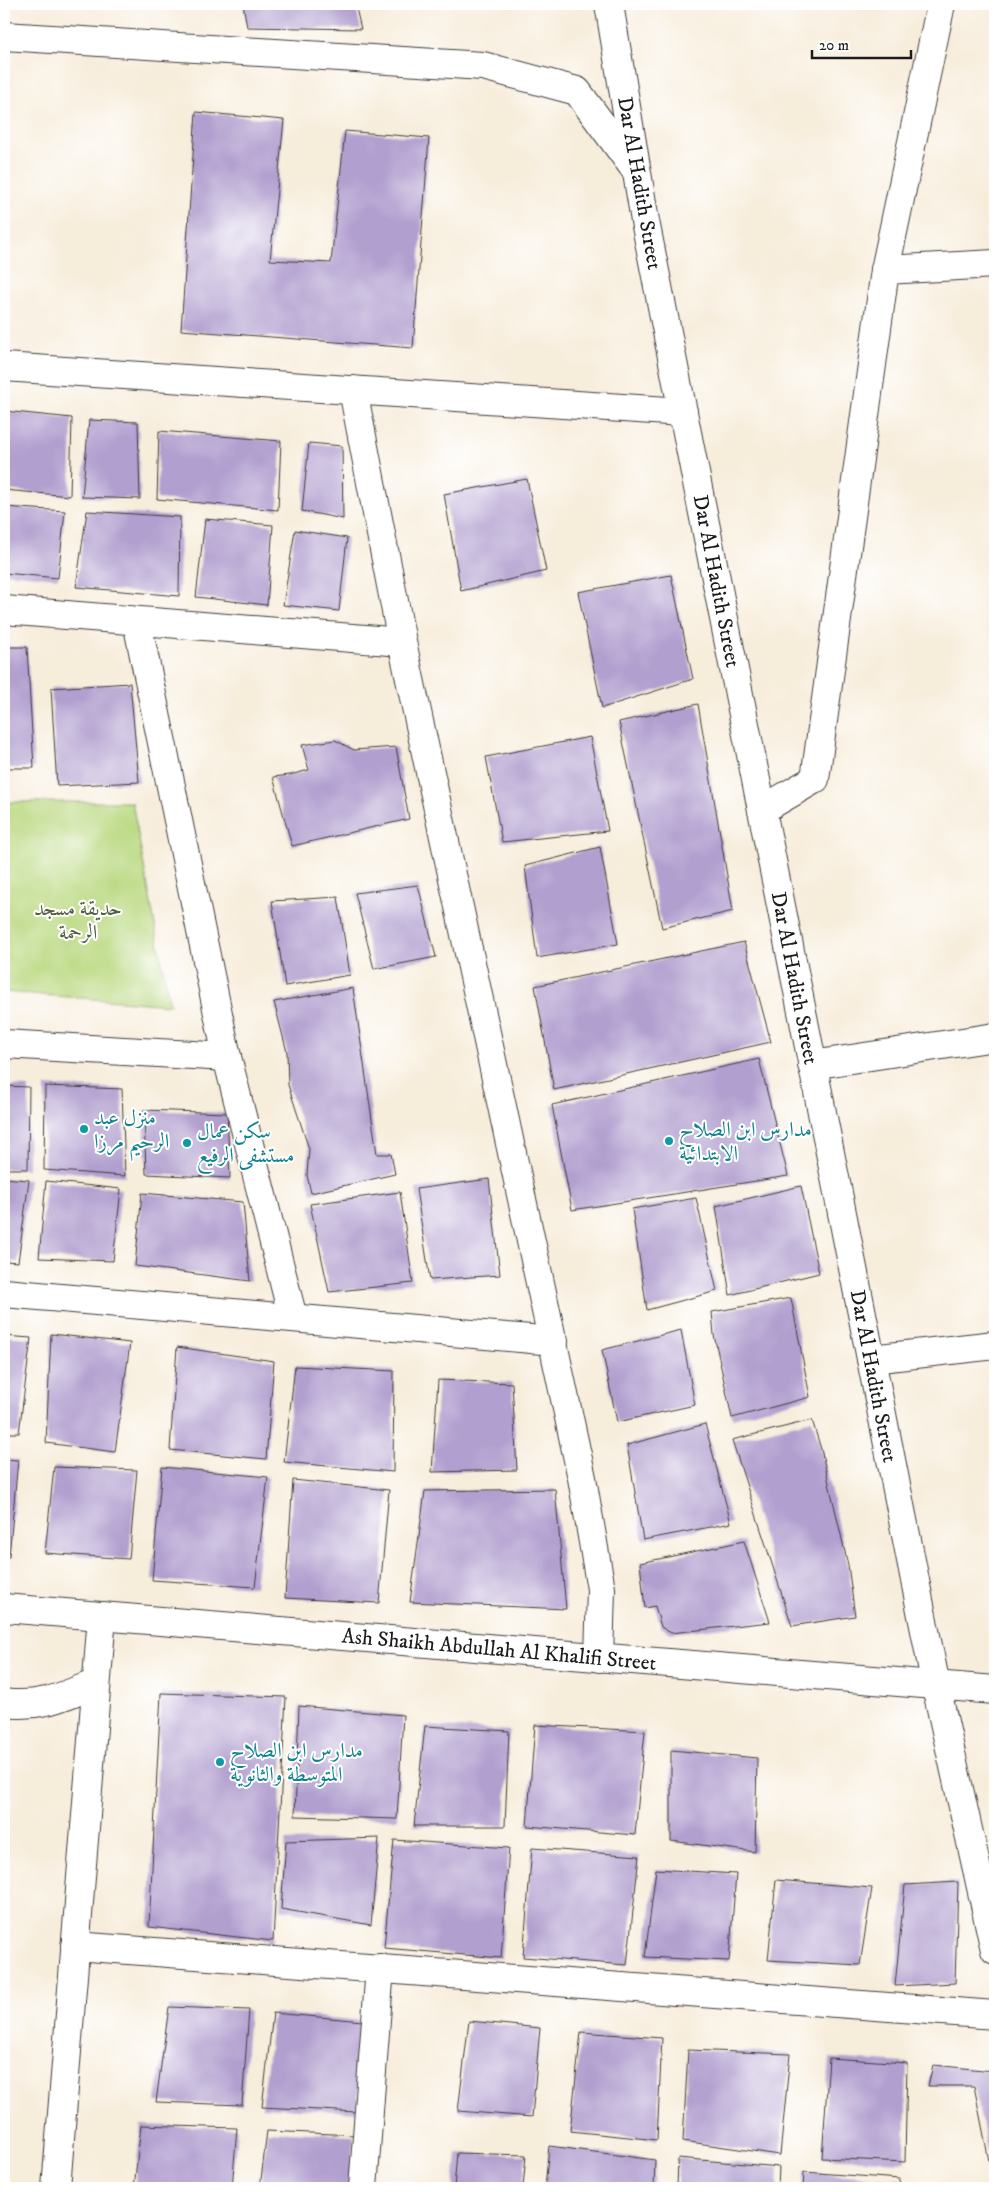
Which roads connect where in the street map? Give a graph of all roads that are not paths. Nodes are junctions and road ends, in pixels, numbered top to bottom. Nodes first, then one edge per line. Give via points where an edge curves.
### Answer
1 (609, 4) edge
2 (941, 4) edge
3 (4, 36) edge
4 (637, 172) junction
5 (995, 264) edge
6 (885, 270) junction
7 (4, 367) edge
8 (354, 390) junction
9 (683, 412) junction
10 (4, 610) edge
11 (137, 622) junction
12 (402, 642) junction
13 (762, 810) junction
14 (995, 1037) edge
15 (4, 1044) edge
16 (227, 1057) junction
17 (812, 1064) junction
18 (4, 1293) edge
19 (293, 1318) junction
20 (554, 1341) junction
21 (995, 1344) edge
22 (871, 1359) junction
23 (4, 1608) edge
24 (102, 1616) junction
25 (599, 1658) junction
26 (96, 1683) junction
27 (936, 1686) junction
28 (995, 1690) edge
29 (4, 1703) edge
30 (75, 1946) junction
31 (995, 1950) edge
32 (380, 1968) junction
33 (995, 2014) edge
34 (56, 2188) edge
35 (363, 2188) edge

1 - 4 street, Dar Al Hadith Street
2 - 6 street
3 - 4 street via 483,66 577,91
4 - 9 street, Dar Al Hadith Street
5 - 6 street
6 - 13 street via 815,779
7 - 8 street
8 - 9 street
8 - 12 street
9 - 13 street, Dar Al Hadith Street
10 - 11 street
11 - 12 street
11 - 16 street
12 - 20 street
13 - 17 street, Dar Al Hadith Street
14 - 17 street
15 - 16 street
16 - 19 street
17 - 22 street, Dar Al Hadith Street
18 - 19 street
19 - 20 street
20 - 25 street via 601,1589
21 - 22 street
22 - 27 street, Dar Al Hadith Street
23 - 24 street, Ash Shaikh Abdullah Al Khalifi Street
24 - 25 street, Ash Shaikh Abdullah Al Khalifi Street
24 - 26 street
25 - 27 street, Ash Shaikh Abdullah Al Khalifi Street
26 - 29 street via 48,1702
26 - 30 street
27 - 28 street, Ash Shaikh Abdullah Al Khalifi Street
27 - 31 street, Dar Al Hadith Street
30 - 32 street
30 - 34 street
32 - 33 street
32 - 35 street

